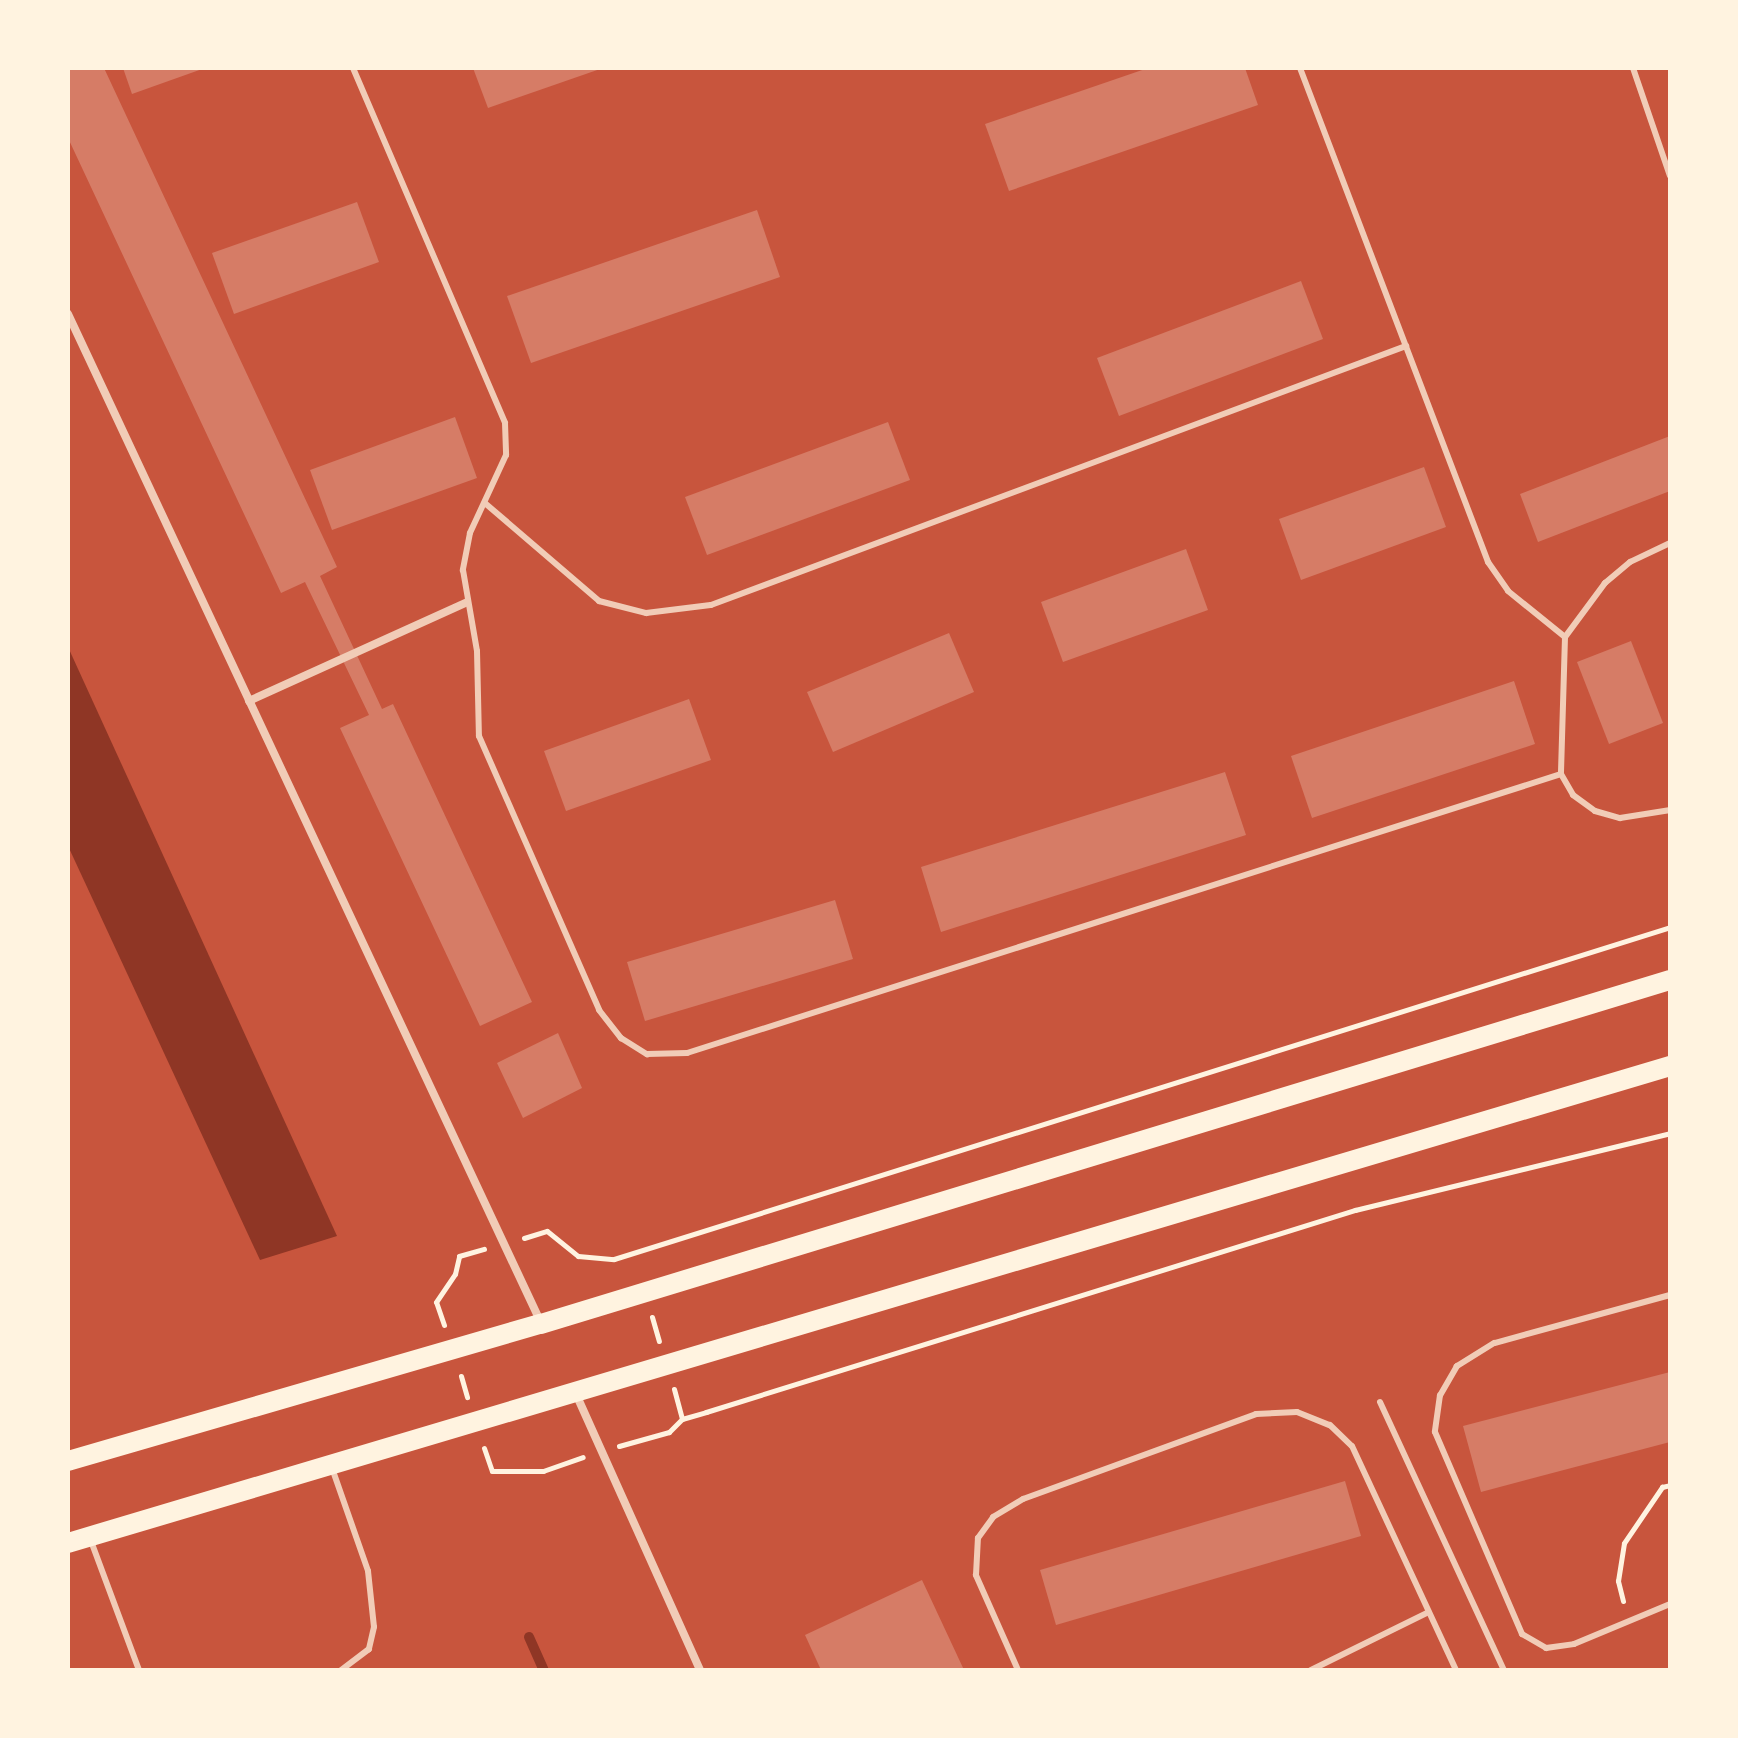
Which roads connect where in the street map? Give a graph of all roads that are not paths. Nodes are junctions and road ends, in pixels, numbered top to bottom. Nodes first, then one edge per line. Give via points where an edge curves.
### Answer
1 (353, 68) edge
2 (1300, 68) edge
3 (1633, 68) edge
4 (1670, 176) edge
5 (68, 314) edge
6 (1406, 346) junction
7 (486, 504) junction
8 (1670, 543) edge
9 (467, 602) junction
10 (1565, 637) junction
11 (249, 701) junction
12 (1561, 774) junction
13 (1670, 810) edge
14 (1670, 980) edge
15 (1670, 1066) edge
16 (1670, 1295) edge
17 (541, 1324) junction
18 (575, 1394) junction
19 (1380, 1402) dead end
20 (68, 1461) edge
21 (332, 1468) junction
22 (90, 1537) junction
23 (68, 1543) edge
24 (1670, 1604) edge
25 (1429, 1612) junction
26 (139, 1670) edge
27 (341, 1670) edge
28 (700, 1670) edge
29 (1018, 1670) edge
30 (1311, 1670) edge
31 (1456, 1670) edge
32 (1504, 1670) edge

1 - 7 lane via 505,423 506,455
2 - 6 lane
3 - 4 lane
5 - 11 street
6 - 7 lane via 711,605 646,613 599,601
6 - 10 lane via 1488,562 1508,591
7 - 9 lane via 470,533 463,570
8 - 10 lane via 1630,562 1605,583
9 - 11 street
9 - 12 lane via 477,651 479,736 599,1010 621,1038 647,1054 687,1053
10 - 12 lane
11 - 17 street
12 - 13 lane via 1573,795 1595,811 1620,818
14 - 17 main road
15 - 18 main road
16 - 24 lane via 1494,1343 1457,1366 1440,1395 1435,1432 1522,1634 1546,1648 1574,1644
17 - 20 main road
18 - 21 main road
18 - 28 street
19 - 32 lane
21 - 22 main road
21 - 27 lane via 368,1571 374,1627 369,1649
22 - 23 main road
22 - 26 lane
25 - 29 lane via 1352,1446 1330,1425 1297,1412 1256,1414 1023,1499 993,1517 978,1538 976,1575
25 - 30 lane
25 - 31 lane

